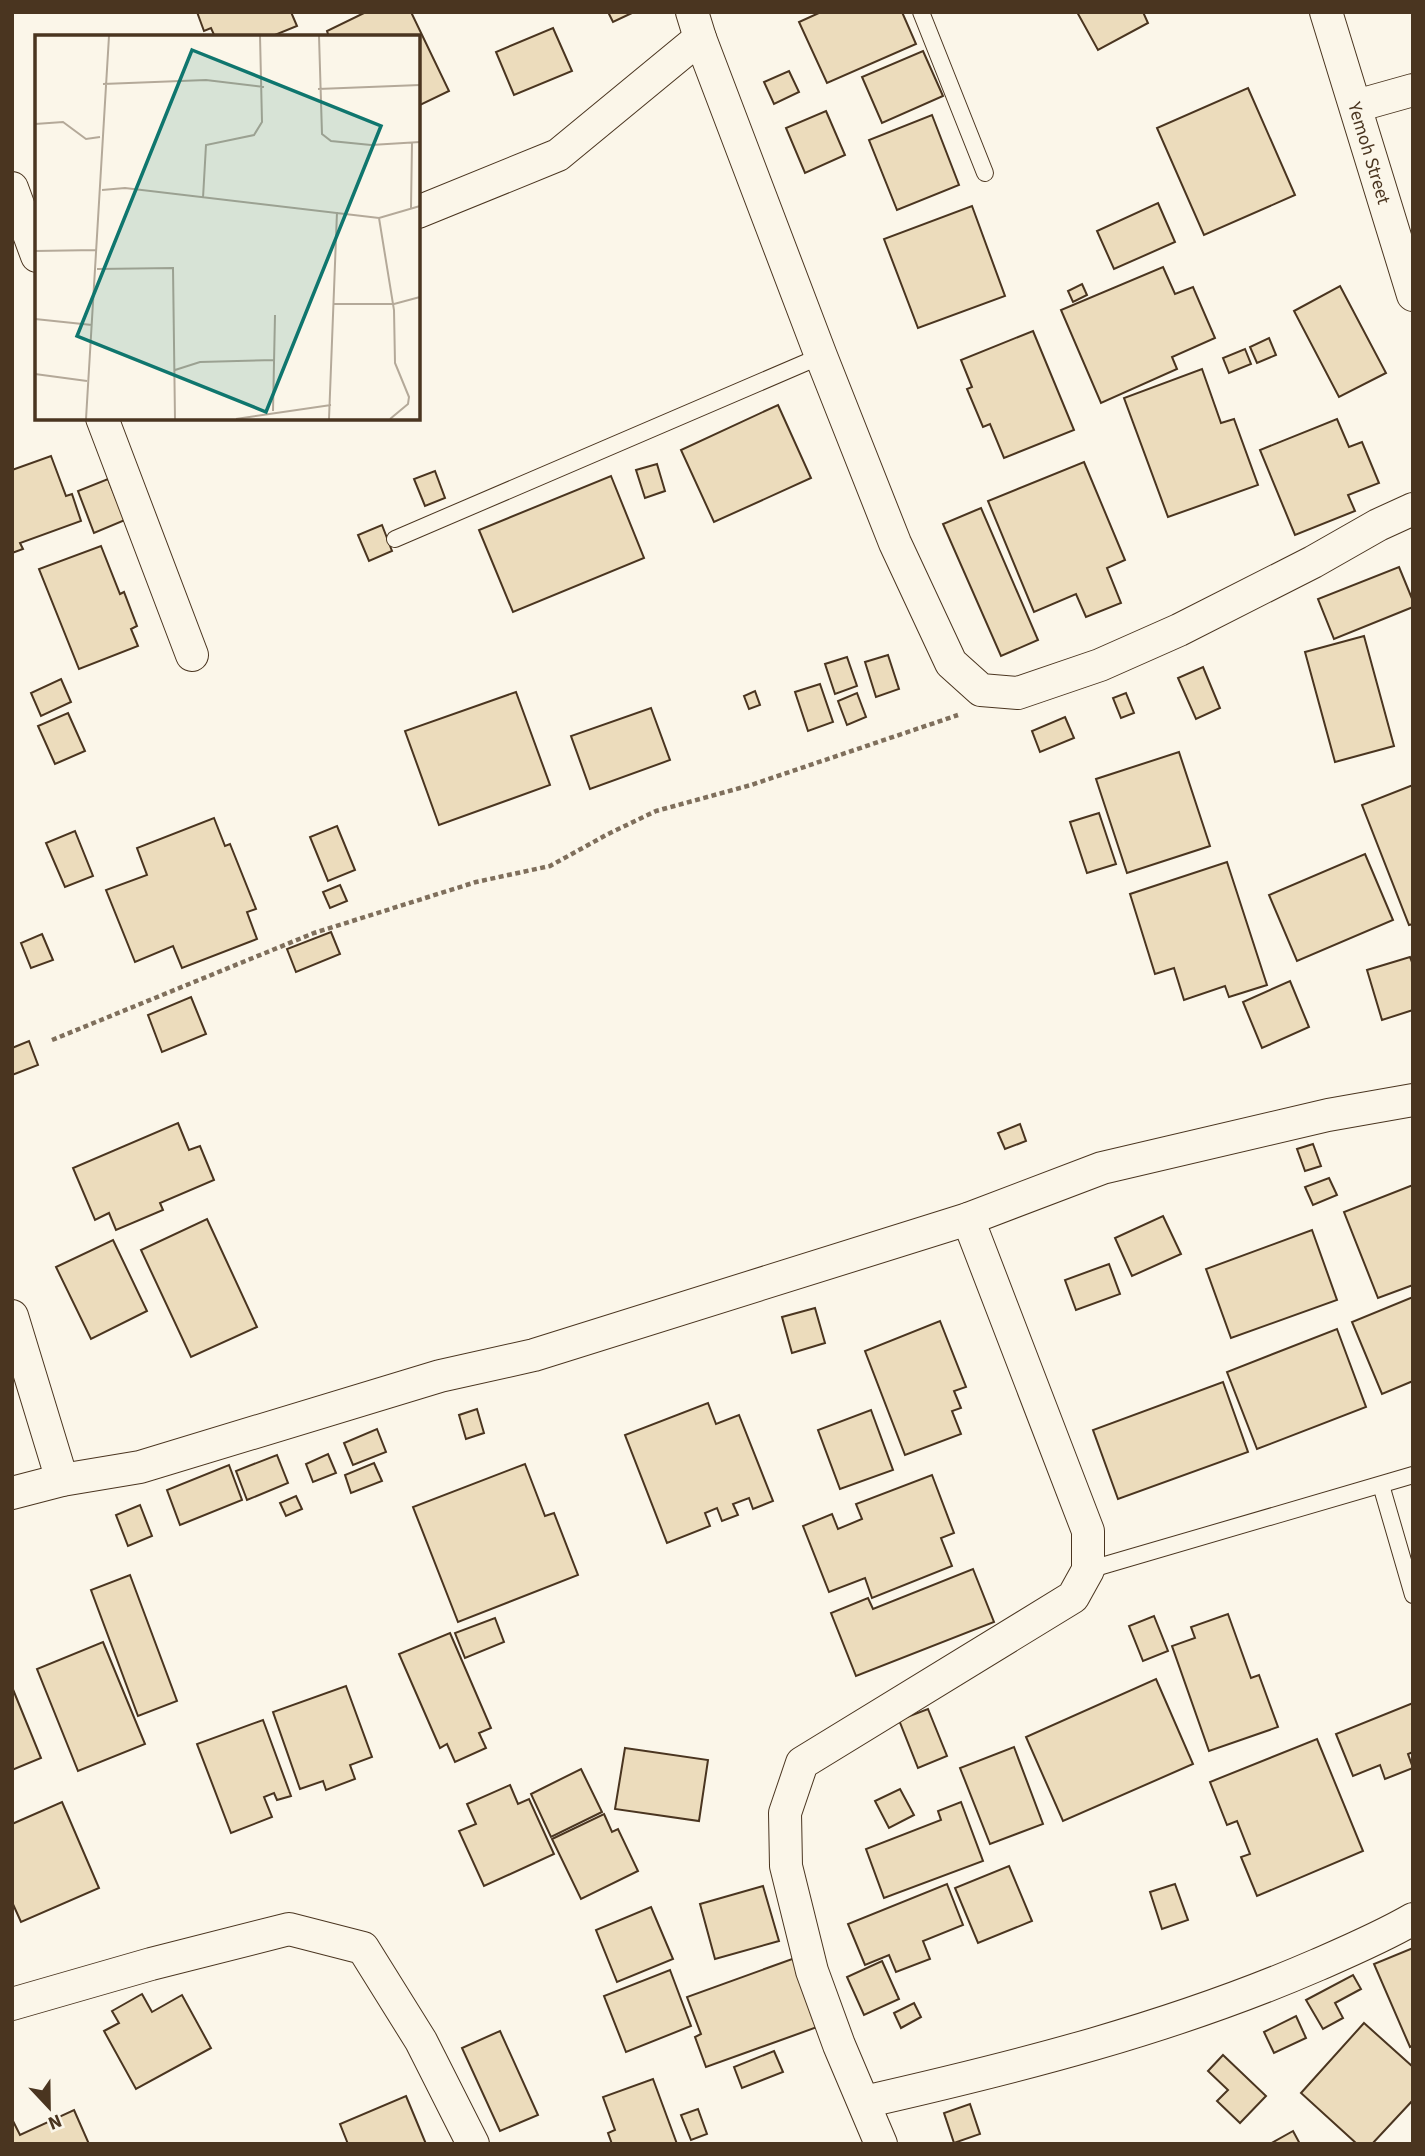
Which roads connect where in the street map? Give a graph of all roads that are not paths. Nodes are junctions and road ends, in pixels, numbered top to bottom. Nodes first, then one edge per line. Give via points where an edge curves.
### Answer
1 (921, 12) edge
2 (1326, 12) edge
3 (696, 25) edge
4 (1413, 90) edge
5 (1356, 106) junction
6 (985, 173) dead end
7 (12, 188) edge
8 (420, 211) edge
9 (35, 251) edge
10 (1413, 295) edge
11 (821, 356) junction
12 (103, 420) edge
13 (1413, 509) edge
14 (395, 539) dead end
15 (192, 655) dead end
16 (1413, 1100) edge
17 (968, 1219) junction
18 (12, 1316) edge
19 (1413, 1475) edge
20 (62, 1480) junction
21 (1381, 1485) junction
22 (12, 1493) edge
23 (1088, 1570) junction
24 (1413, 1595) edge
25 (1413, 1919) edge
26 (12, 2004) edge
27 (864, 2102) junction
28 (473, 2144) edge
29 (881, 2144) edge

1 - 6 lane
2 - 5 street, Yemoh Street
3 - 8 street via 558,155
3 - 11 street
4 - 5 street
5 - 10 street, Yemoh Street
7 - 9 street
11 - 13 street via 895,543 951,663 981,690 1018,693 1100,665 1179,630
11 - 14 lane
12 - 15 street
16 - 17 street via 1328,1115 1102,1168
17 - 20 street via 534,1355 440,1376 140,1467
17 - 23 street via 1088,1531
18 - 20 street
19 - 21 lane
20 - 22 street
21 - 23 lane
21 - 24 lane
23 - 27 street via 1073,1597 802,1763 785,1813 786,1866 812,1971
25 - 27 street via 1255,1992 1002,2070
26 - 28 street via 289,1929 363,1948 421,2041
27 - 29 street

